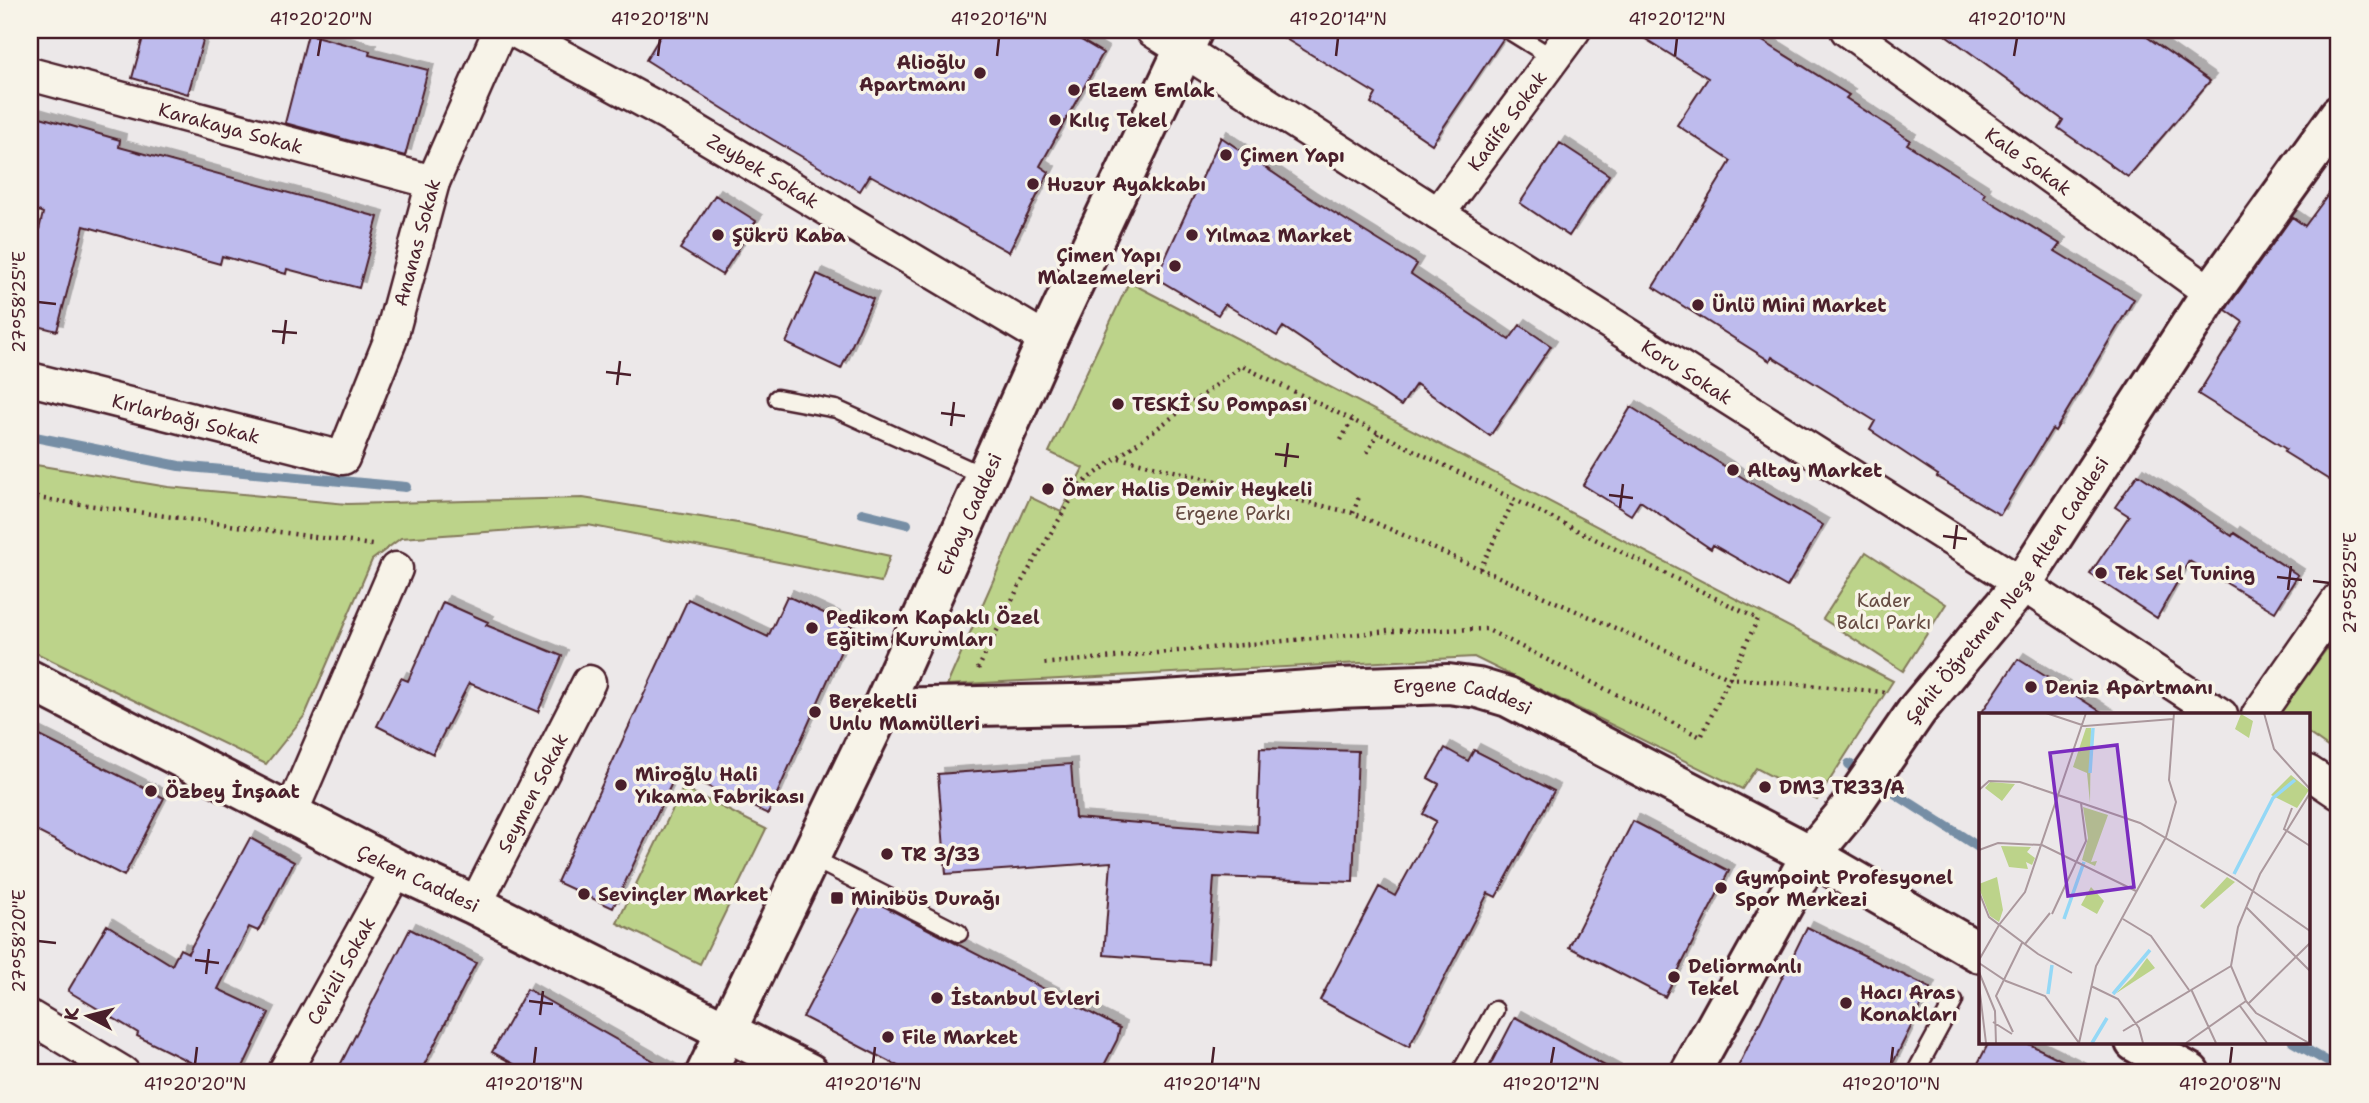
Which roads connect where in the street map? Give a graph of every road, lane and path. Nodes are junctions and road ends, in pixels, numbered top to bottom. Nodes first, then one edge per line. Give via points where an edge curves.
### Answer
1 (500, 30) edge
2 (513, 30) edge
3 (1508, 30) edge
4 (1574, 30) edge
5 (1847, 30) edge
6 (1176, 36) edge
7 (1553, 58) junction
8 (30, 74) edge
9 (2339, 115) edge
10 (433, 182) junction
11 (1438, 214) junction
12 (2211, 293) junction
13 (1047, 340) junction
14 (30, 379) edge
15 (777, 398) dead end
16 (1352, 420) junction
17 (1378, 433) junction
18 (1341, 440) dead end
19 (1367, 453) dead end
20 (343, 458) joint
21 (1118, 458) junction
22 (986, 477) junction
23 (1360, 494) dead end
24 (30, 497) edge
25 (1514, 500) junction
26 (1353, 513) junction
27 (386, 557) joint
28 (1480, 569) junction
29 (2022, 584) junction
30 (2339, 600) edge
31 (1032, 665) dead end
32 (991, 668) dead end
33 (1729, 678) junction
34 (30, 680) edge
35 (589, 682) dead end
36 (882, 708) junction
37 (1918, 709) junction
38 (2218, 713) edge
39 (2259, 713) edge
40 (2310, 773) edge
41 (2339, 793) edge
42 (291, 813) junction
43 (1811, 855) junction
44 (810, 857) junction
45 (397, 869) junction
46 (475, 905) junction
47 (959, 933) dead end
48 (1979, 952) edge
49 (1954, 1001) dead end
50 (1495, 1010) dead end
51 (30, 1017) edge
52 (727, 1032) junction
53 (2139, 1044) edge
54 (123, 1073) edge
55 (284, 1073) edge
56 (706, 1073) edge
57 (809, 1073) edge
58 (1460, 1073) edge
59 (1689, 1073) edge
60 (1915, 1073) edge
61 (2190, 1073) edge

1 - 10 street, Ananas Sokak
2 - 13 street, Zeybek Sokak via 668,114
3 - 7 lane
4 - 7 street, Kadife Sokak
5 - 12 street, Kale Sokak
6 - 11 street, Koru Sokak
6 - 13 street, Erbay Caddesi
7 - 11 street, Kadife Sokak
8 - 10 street, Karakaya Sokak
9 - 12 street, Şehit Öğretmen Neşe Alten Caddesi
10 - 20 street, Ananas Sokak via 390,341
11 - 29 street, Koru Sokak
12 - 29 street, Şehit Öğretmen Neşe Alten Caddesi
13 - 22 street, Erbay Caddesi
14 - 20 street, Kırlarbağı Sokak
15 - 22 lane via 836,409
16 - 17 path
16 - 18 path
16 - 21 path via 1242,366
17 - 19 path
17 - 25 path
21 - 26 path
21 - 32 path via 1080,485 1019,586 977,670
22 - 36 street, Erbay Caddesi
23 - 26 path
24 - 27 path
25 - 28 path
25 - 33 path via 1758,619
26 - 28 path
27 - 42 street
28 - 33 path
29 - 37 street, Şehit Öğretmen Neşe Alten Caddesi
29 - 38 street, Koru Sokak
30 - 39 street
31 - 33 path via 1389,631 1486,629 1701,737
33 - 37 path via 1880,690
34 - 42 street, Çeken Caddesi
35 - 46 street, Seymen Sokak
36 - 43 street, Ergene Caddesi via 1122,703 1448,684 1478,688 1508,697
36 - 44 street, Erbay Caddesi
37 - 43 street, Şehit Öğretmen Neşe Alten Caddesi
40 - 41 street
42 - 45 street, Çeken Caddesi
43 - 48 street, Ergene Caddesi
43 - 59 street, Şehit Öğretmen Neşe Alten Caddesi
44 - 47 lane
44 - 52 street, Erbay Caddesi
45 - 46 street, Çeken Caddesi
45 - 55 street, Cevizli Sokak
46 - 52 street, Çeken Caddesi
49 - 60 lane
50 - 58 lane
51 - 54 street
52 - 56 street, Erbay Caddesi
52 - 57 street, Çeken Caddesi
53 - 61 street

